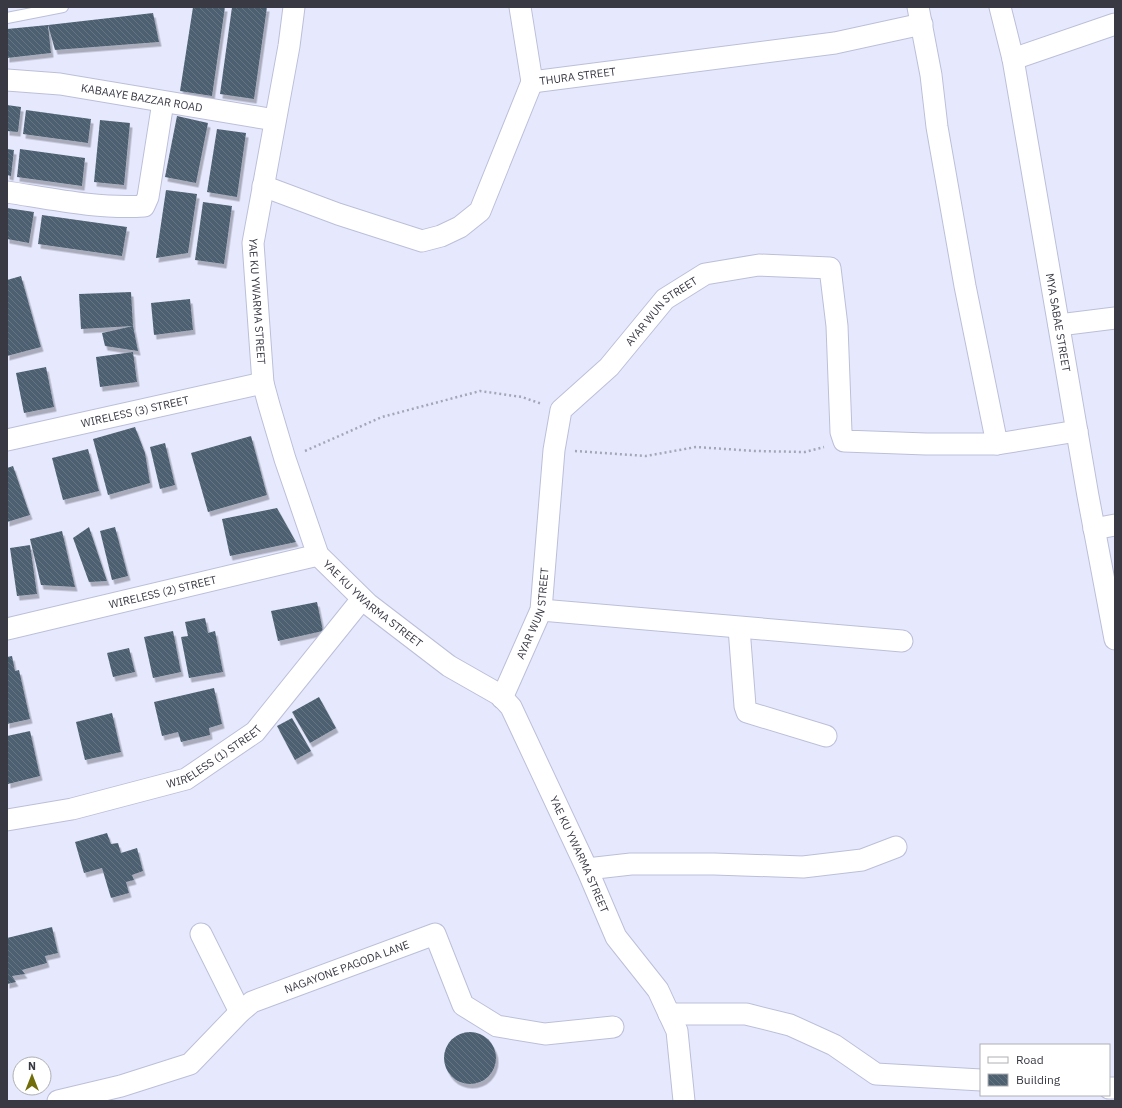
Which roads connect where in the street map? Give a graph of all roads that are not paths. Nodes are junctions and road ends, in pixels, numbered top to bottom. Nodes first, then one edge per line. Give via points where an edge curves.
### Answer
1 (63, 7) edge
2 (294, 7) edge
3 (520, 7) edge
4 (1000, 7) edge
5 (920, 16) edge
6 (7, 18) edge
7 (1115, 24) edge
8 (1013, 59) junction
9 (7, 80) edge
10 (532, 82) junction
11 (162, 102) junction
12 (275, 120) junction
13 (263, 186) junction
14 (7, 192) edge
15 (1115, 318) edge
16 (1059, 325) junction
17 (263, 383) junction
18 (1077, 431) junction
19 (7, 440) edge
20 (997, 444) junction
21 (1115, 525) edge
22 (1094, 529) junction
23 (318, 555) junction
24 (362, 599) junction
25 (541, 610) junction
26 (739, 628) junction
27 (7, 629) edge
28 (1115, 639) edge
29 (902, 641) dead end
30 (502, 698) junction
31 (826, 736) dead end
32 (7, 820) edge
33 (896, 847) dead end
34 (587, 869) junction
35 (201, 934) dead end
36 (240, 1012) junction
37 (669, 1014) junction
38 (613, 1027) dead end
39 (980, 1080) edge
40 (58, 1101) edge
41 (684, 1101) edge

1 - 6 lane
2 - 12 street, YAE KU YWARMA STREET
3 - 10 street
4 - 8 street, MYA SABAE STREET
5 - 10 street, THURA STREET via 835,43
5 - 20 street via 965,286
7 - 8 street
8 - 16 street, MYA SABAE STREET
9 - 11 street, KABAAYE BAZZAR ROAD via 60,84
10 - 13 street, THURA STREET via 480,211 460,227 441,236 422,241
11 - 12 street, KABAAYE BAZZAR ROAD
11 - 14 street via 148,197 144,206 76,203
12 - 13 street, YAE KU YWARMA STREET
13 - 17 street, YAE KU YWARMA STREET via 253,243
15 - 16 street
16 - 18 street, MYA SABAE STREET
17 - 19 street, WIRELESS (3) STREET
17 - 23 street, YAE KU YWARMA STREET via 285,459
18 - 20 street
18 - 22 street, MYA SABAE STREET
20 - 25 street, AYAR WUN STREET via 844,441 841,432 837,326 830,268 759,265 705,274 665,299 609,367 561,410 554,450
21 - 22 street
22 - 28 street, MYA SABAE STREET
23 - 24 street, YAE KU YWARMA STREET
23 - 27 street, WIRELESS (2) STREET
24 - 30 street, YAE KU YWARMA STREET via 449,666
24 - 32 street, WIRELESS (1) STREET via 255,732 186,779 72,809
25 - 26 street
25 - 30 street, AYAR WUN STREET
26 - 29 street
26 - 31 street via 747,712
30 - 34 street, YAE KU YWARMA STREET via 511,707
33 - 34 street via 862,860 803,867 631,864
34 - 37 street, YAE KU YWARMA STREET via 616,937 658,990
35 - 36 street
36 - 38 street, NAGAYONE PAGODA LANE via 252,1002 434,934 463,1005 497,1026 545,1034
36 - 40 street, NAGAYONE PAGODA LANE via 190,1064 121,1086
37 - 39 street via 746,1014 790,1025 834,1045 876,1074
37 - 41 street, YAE KU YWARMA STREET via 677,1031

